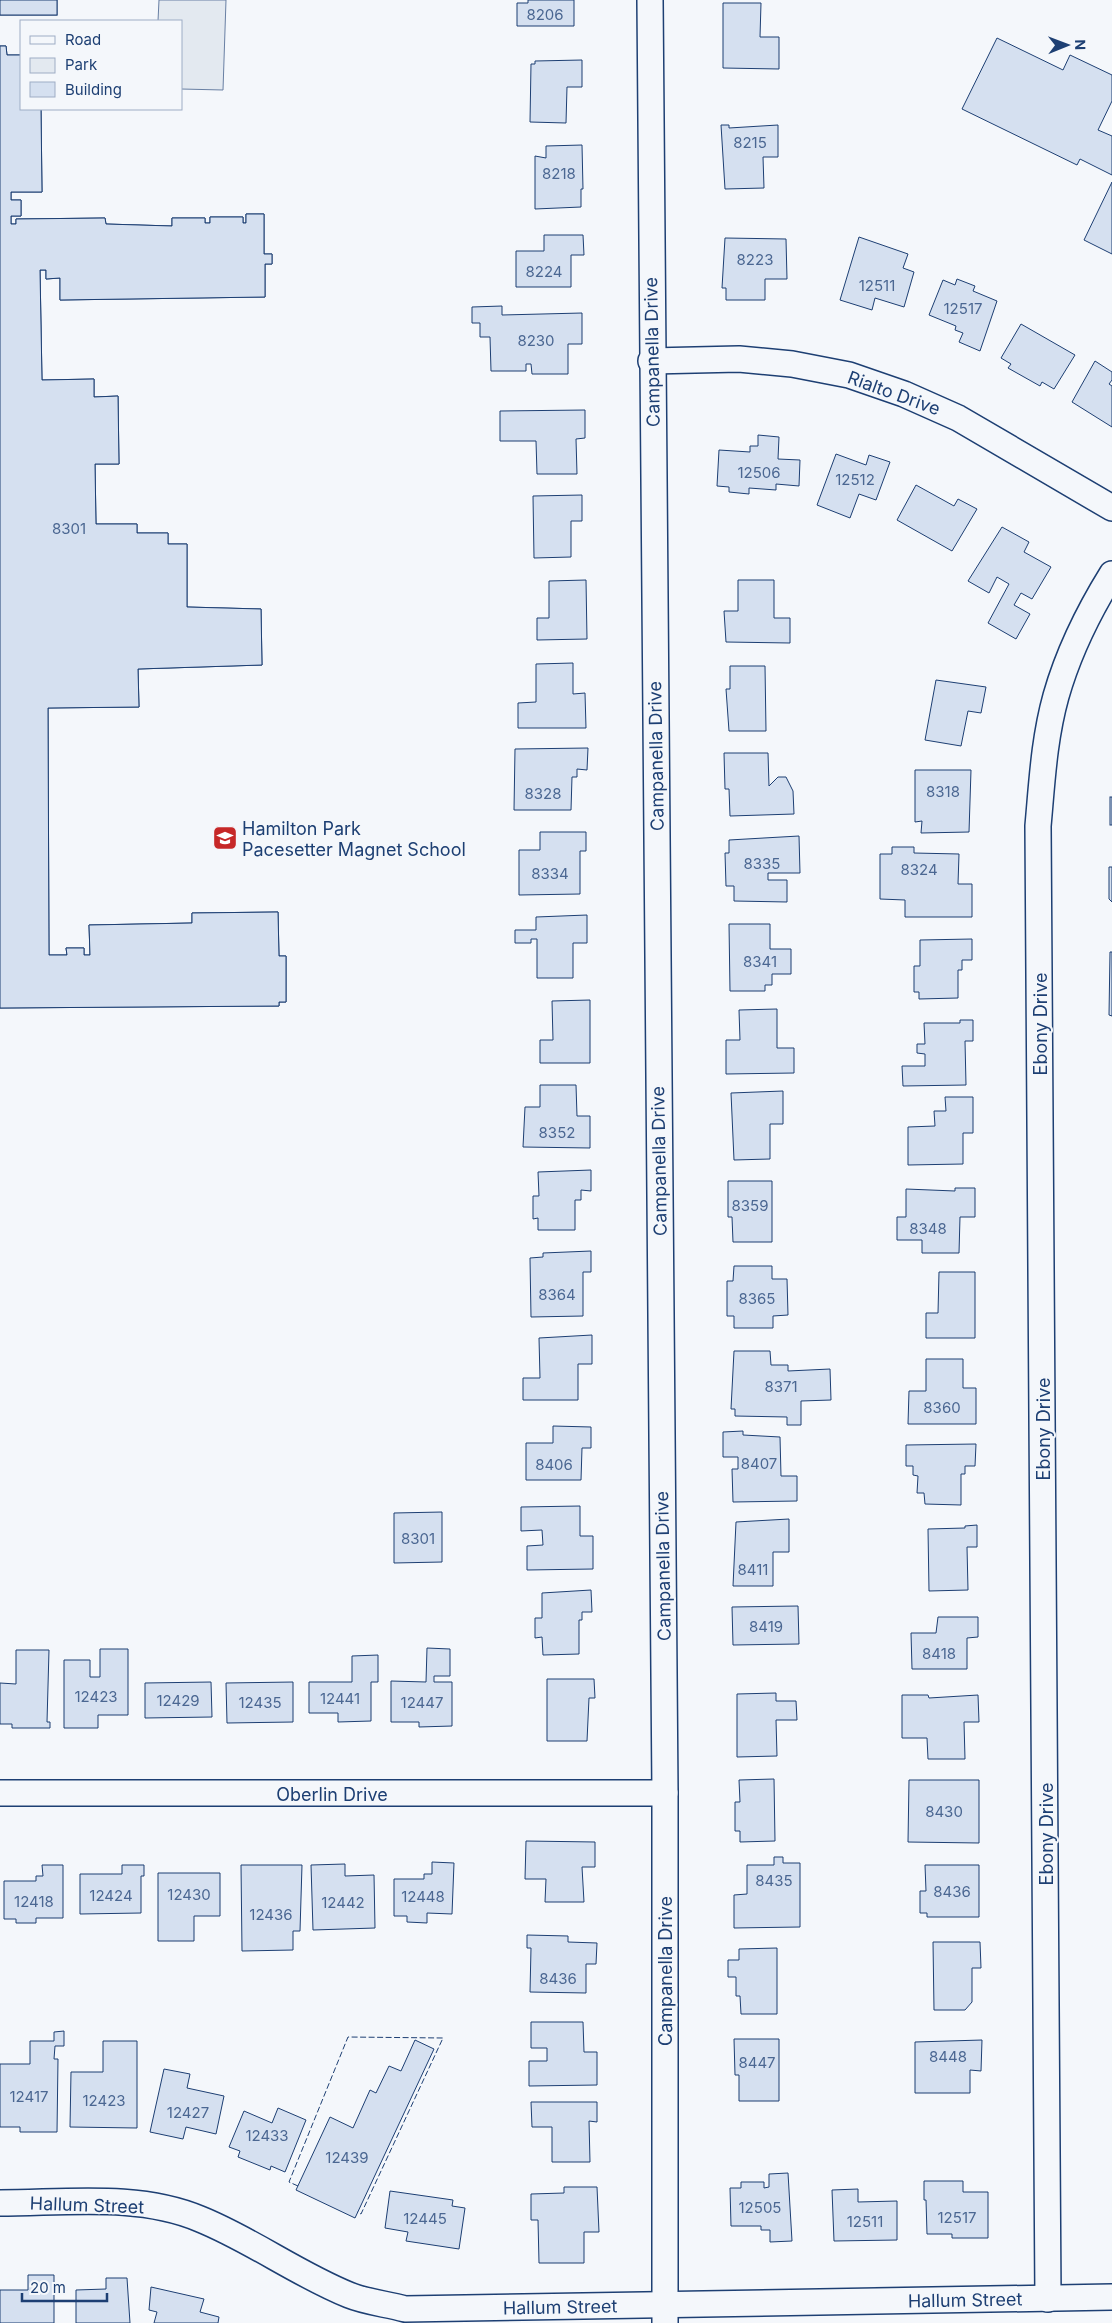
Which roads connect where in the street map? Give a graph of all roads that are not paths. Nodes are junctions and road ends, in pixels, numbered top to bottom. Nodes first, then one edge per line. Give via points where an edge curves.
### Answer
1 (650, 0) edge
2 (651, 361) junction
3 (1112, 508) edge
4 (1112, 574) edge
5 (0, 1793) edge
6 (665, 1793) junction
7 (0, 2203) edge
8 (1112, 2297) edge
9 (1048, 2298) junction
10 (665, 2314) edge

1 - 2 street, Campanella Drive
2 - 3 street, Rialto Drive via 739,359 792,364 849,376 904,394 958,418
2 - 6 street, Campanella Drive
4 - 9 street, Ebony Drive via 1078,636 1056,696 1044,756 1038,826
5 - 6 street, Oberlin Drive
6 - 10 street, Campanella Drive
7 - 10 street, Hallum Street via 123,2202 159,2207 199,2218 351,2296 405,2309
8 - 9 street, Hallum Street
9 - 10 street, Hallum Street

